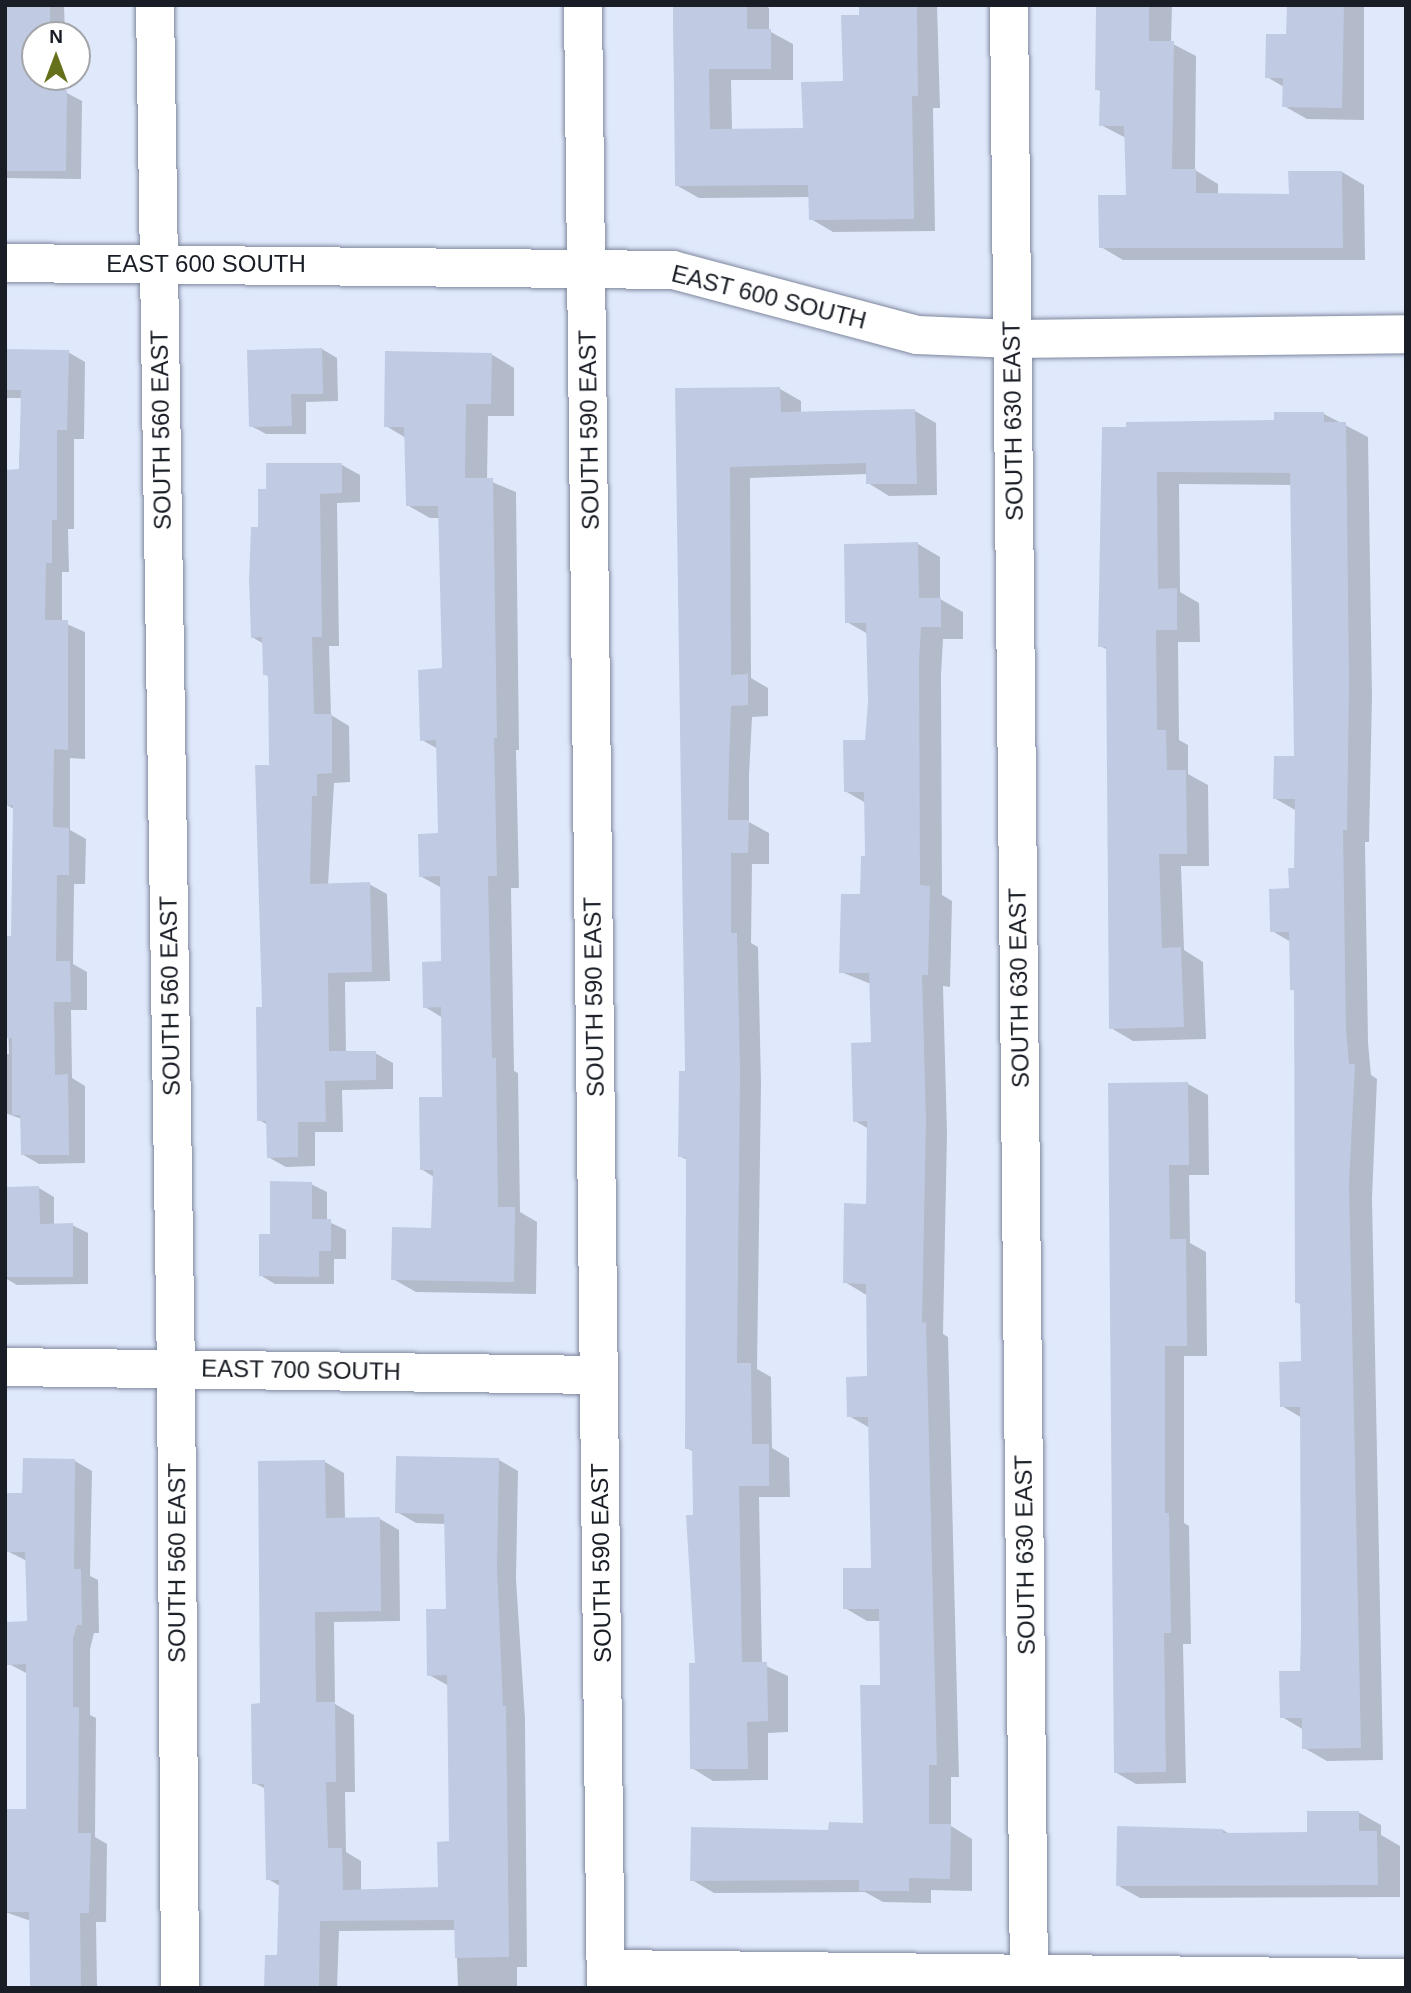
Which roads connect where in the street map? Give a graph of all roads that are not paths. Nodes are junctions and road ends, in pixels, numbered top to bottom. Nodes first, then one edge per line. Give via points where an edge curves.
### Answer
1 (155, 5) edge
2 (583, 5) edge
3 (1009, 5) edge
4 (5, 263) edge
5 (158, 264) junction
6 (587, 267) junction
7 (1406, 334) edge
8 (1013, 339) junction
9 (5, 1367) edge
10 (176, 1368) junction
11 (598, 1375) junction
12 (1029, 1972) junction
13 (607, 1978) edge
14 (1406, 1978) edge
15 (180, 1988) edge

1 - 5 street, SOUTH 560 EAST
2 - 6 street, SOUTH 590 EAST
3 - 8 street, SOUTH 630 EAST
4 - 5 street, EAST 600 SOUTH
5 - 6 street, EAST 600 SOUTH
5 - 10 street, SOUTH 560 EAST
6 - 8 street, EAST 600 SOUTH via 673,270 917,335
6 - 11 street, SOUTH 590 EAST
7 - 8 street, EAST 600 SOUTH
8 - 12 street, SOUTH 630 EAST
9 - 10 street, EAST 700 SOUTH
10 - 11 street, EAST 700 SOUTH
10 - 15 street, SOUTH 560 EAST
11 - 13 street, SOUTH 590 EAST
12 - 13 street
12 - 14 street

